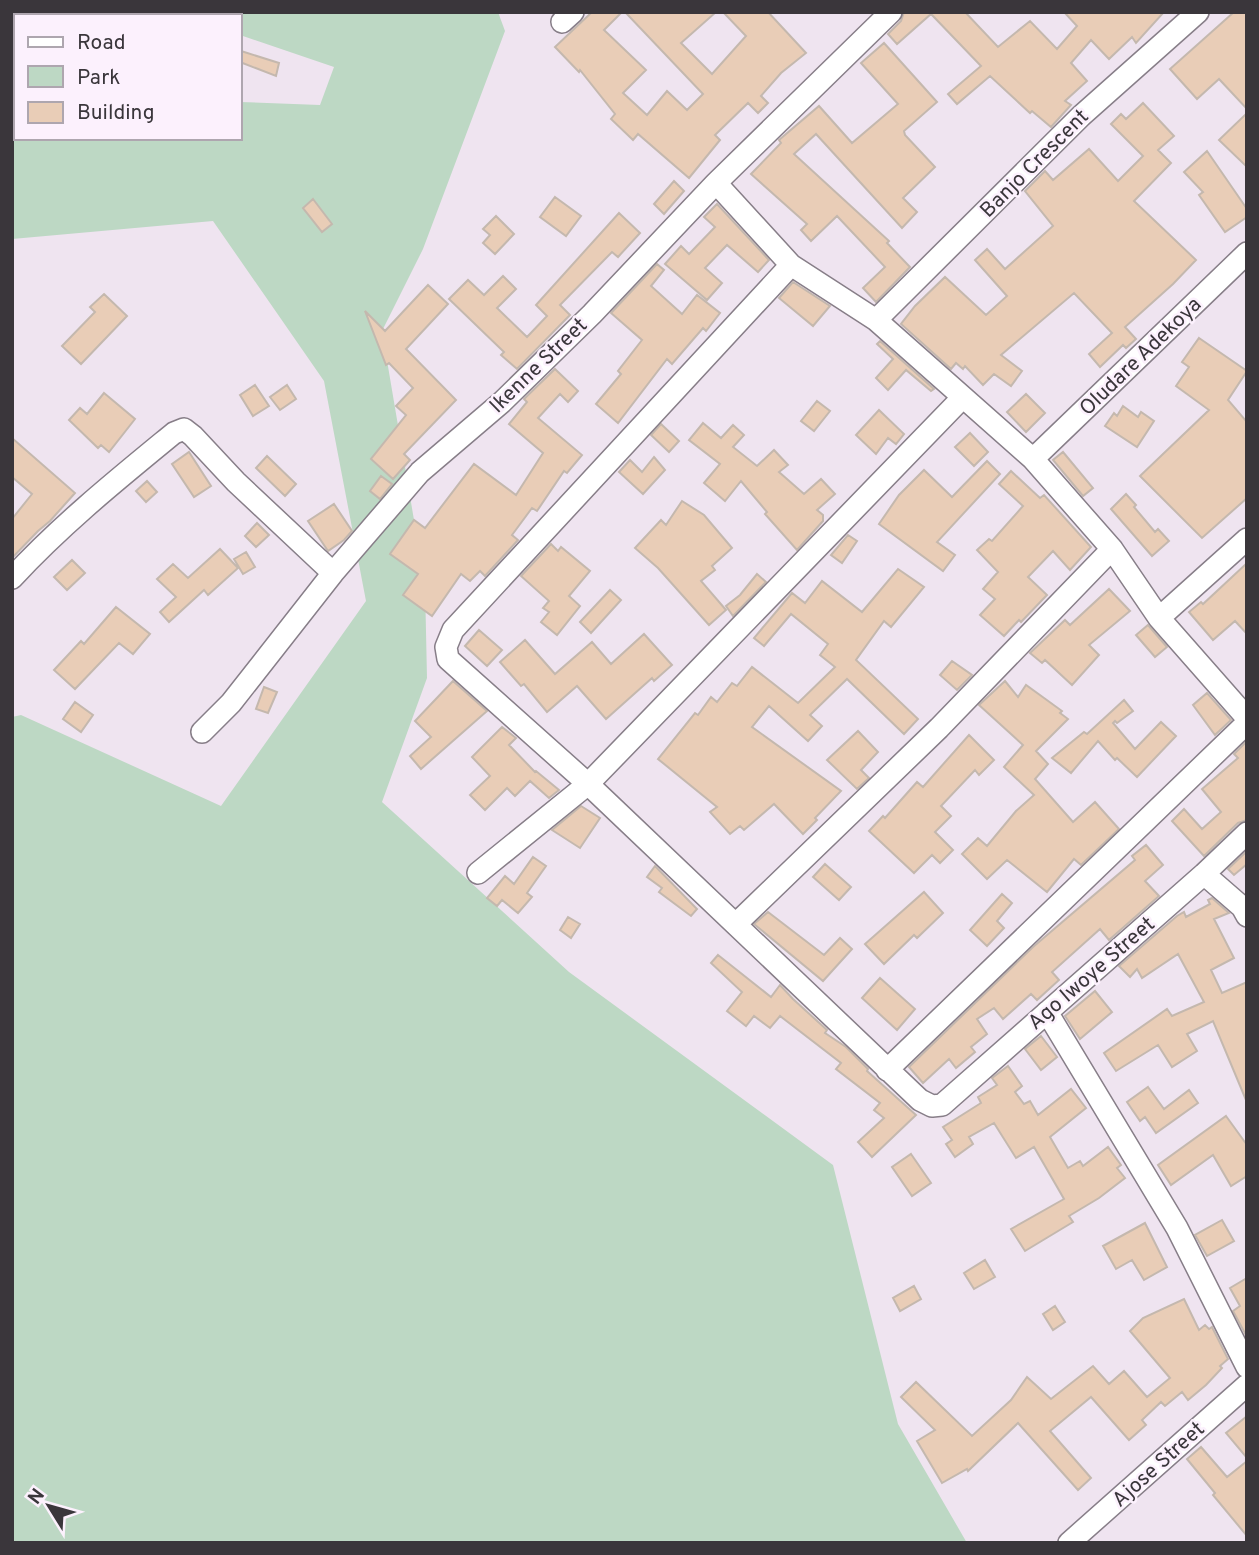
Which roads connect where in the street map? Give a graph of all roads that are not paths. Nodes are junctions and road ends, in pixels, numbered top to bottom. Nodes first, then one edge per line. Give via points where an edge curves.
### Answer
1 (891, 12) edge
2 (1198, 12) edge
3 (716, 183) junction
4 (1247, 253) edge
5 (791, 265) junction
6 (876, 320) junction
7 (963, 397) junction
8 (1033, 460) junction
9 (1247, 539) edge
10 (1112, 549) junction
11 (333, 573) junction
12 (12, 578) edge
13 (1159, 618) junction
14 (1247, 720) edge
15 (202, 732) dead end
16 (588, 784) junction
17 (1247, 833) edge
18 (478, 873) dead end
19 (1204, 874) junction
20 (1247, 916) edge
21 (737, 923) junction
22 (1047, 1012) junction
23 (887, 1070) junction
24 (1247, 1367) edge
25 (1247, 1385) edge
26 (1069, 1543) edge

1 - 3 street, Ikenne Street
2 - 6 street, Banjo Crescent via 1081,116
3 - 5 street
3 - 11 street, Ikenne Street via 502,402 420,472
4 - 8 street, Oludare Adekoya
5 - 6 street
5 - 16 street via 453,631 446,647 448,659
6 - 7 street
7 - 8 street
7 - 16 street
8 - 10 street
9 - 13 street
10 - 13 street
10 - 21 street via 939,728
11 - 12 street via 184,429 174,432 90,501
11 - 15 street, Ikenne Street via 232,703
13 - 14 street
14 - 23 street
16 - 18 street
16 - 21 street
17 - 19 street, Ago Iwoye Street
19 - 20 street
19 - 22 street, Ago Iwoye Street
21 - 23 street
22 - 23 street, Ago Iwoye Street via 942,1105 920,1100
22 - 24 street via 1177,1227
25 - 26 street, Ajose Street

